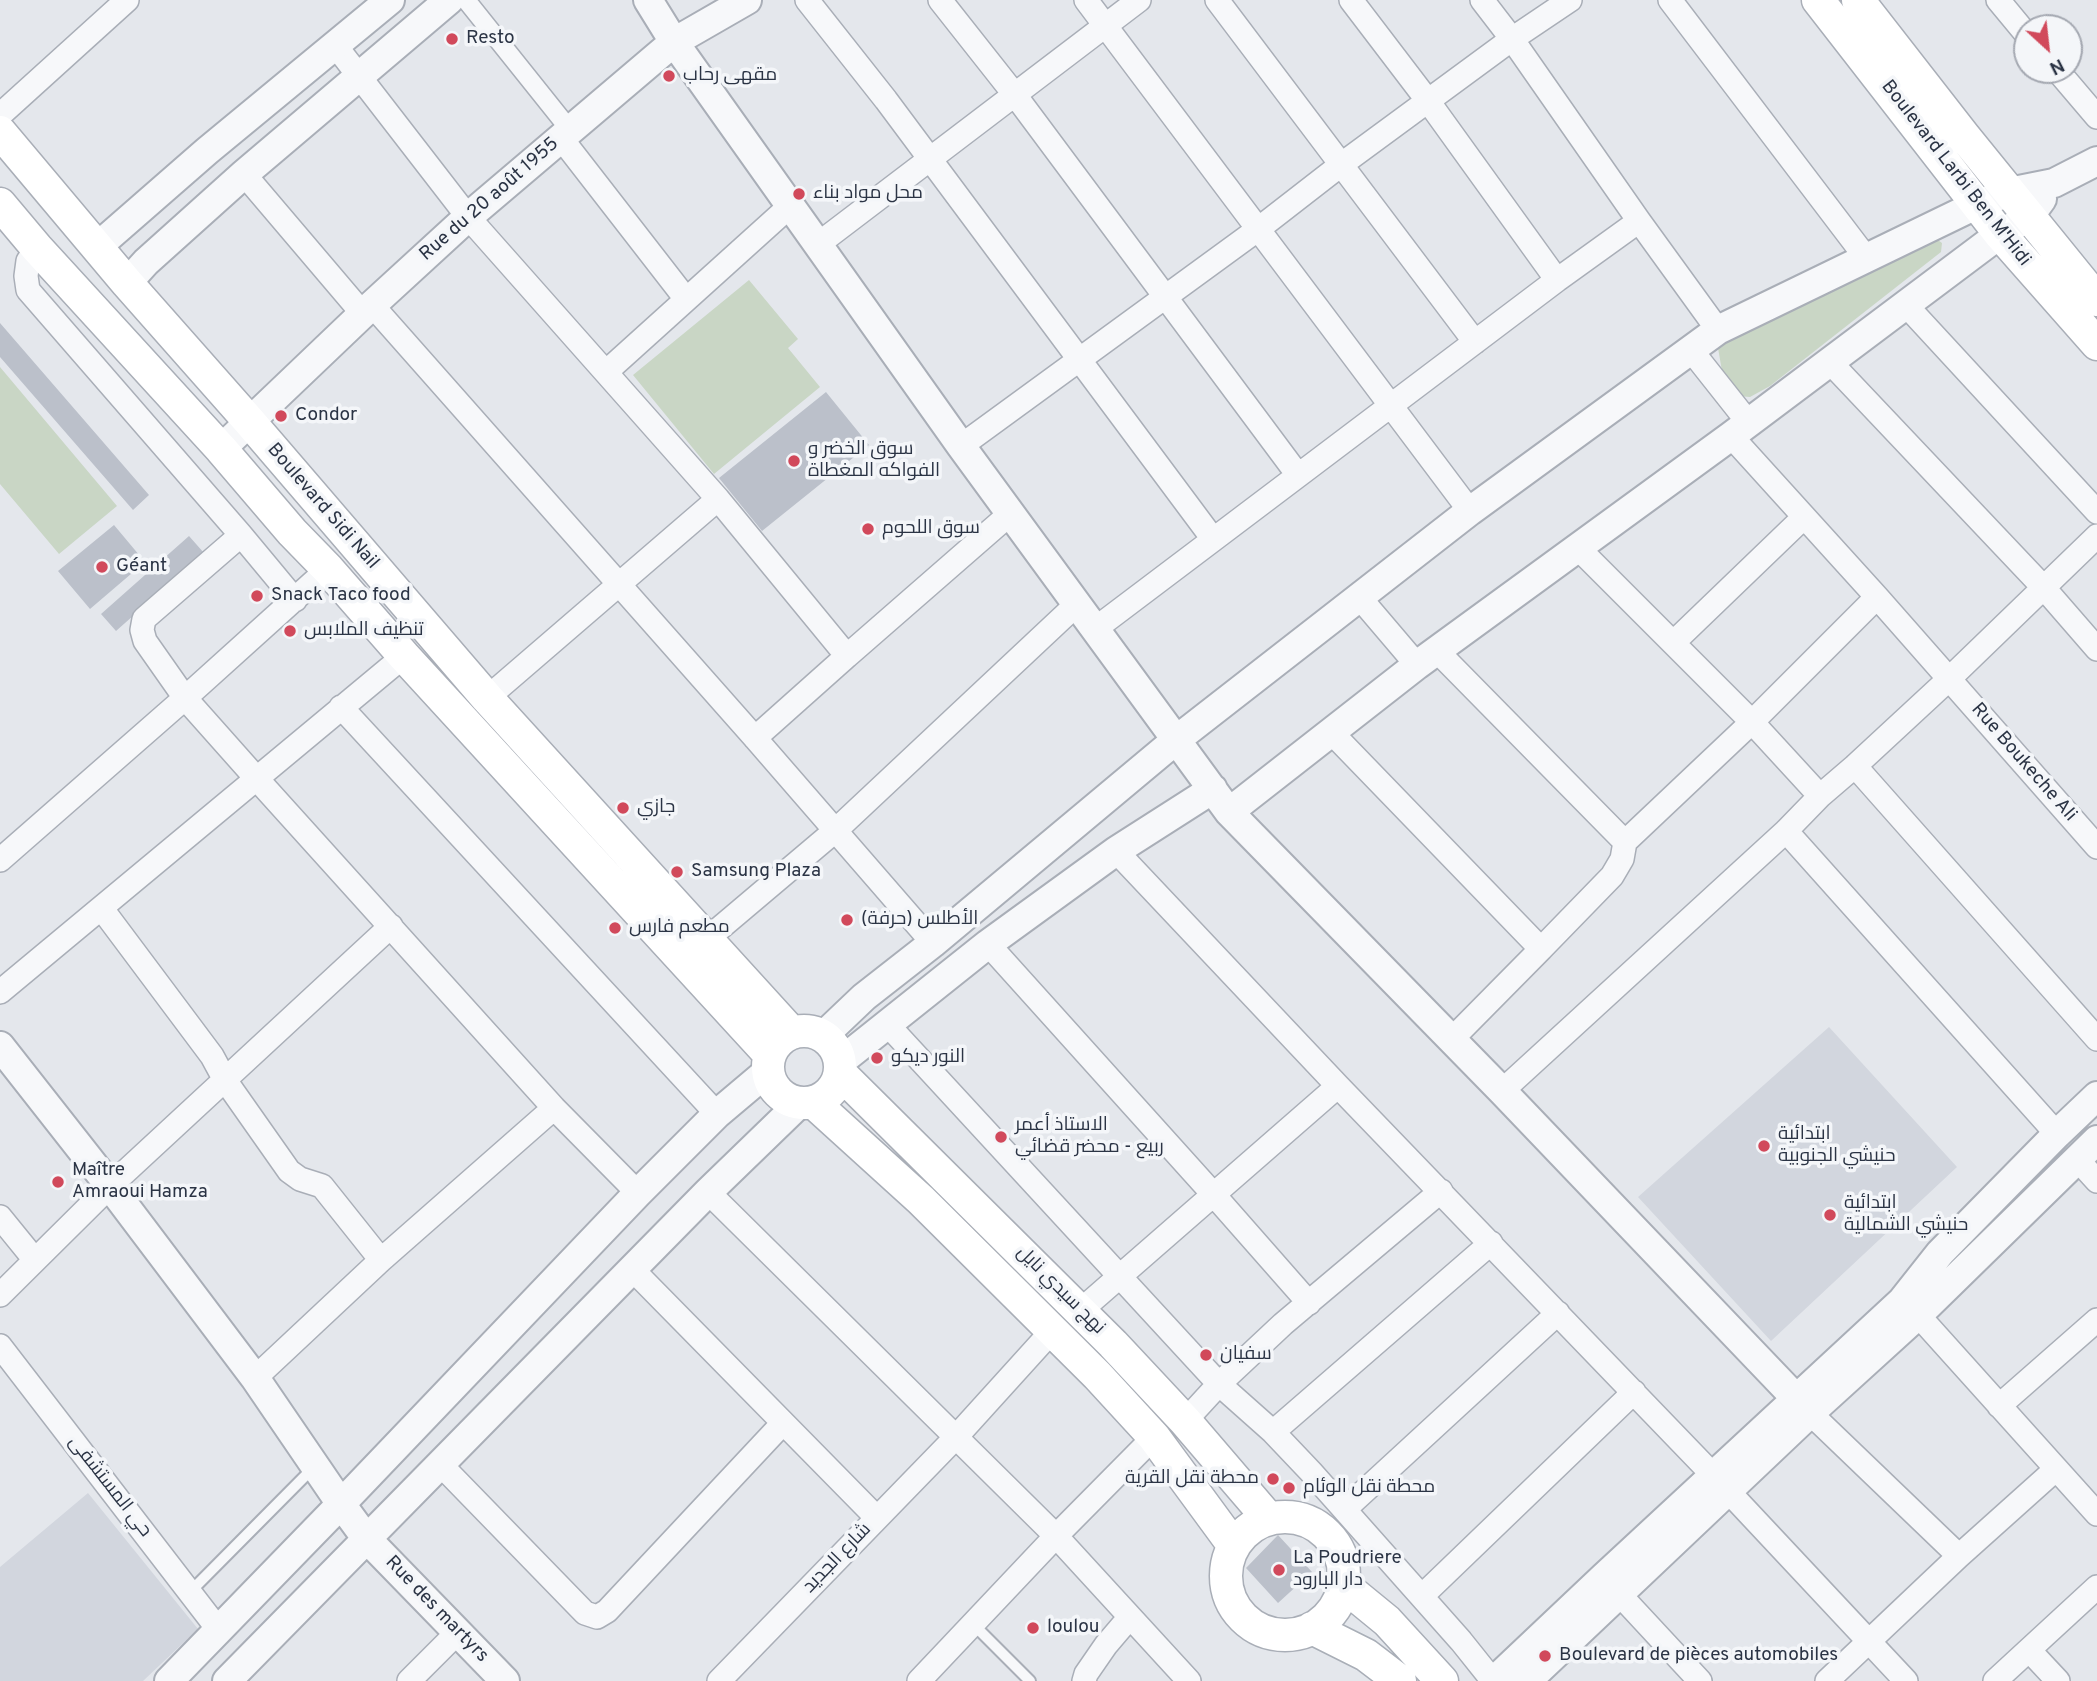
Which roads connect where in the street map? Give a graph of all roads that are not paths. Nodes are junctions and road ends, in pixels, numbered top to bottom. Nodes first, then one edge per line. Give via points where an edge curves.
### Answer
1 (127, 0) edge
2 (390, 0) edge
3 (449, 0) edge
4 (466, 0) edge
5 (648, 0) edge
6 (747, 0) edge
7 (807, 0) edge
8 (940, 0) edge
9 (1086, 0) edge
10 (1139, 0) edge
11 (1217, 0) edge
12 (1351, 0) edge
13 (1482, 0) edge
14 (1570, 0) edge
15 (1670, 0) edge
16 (1818, 0) edge
17 (1858, 0) edge
18 (1998, 0) edge
19 (102, 8) edge
20 (2013, 18) edge
21 (1105, 24) junction
22 (1512, 39) junction
23 (674, 42) junction
24 (335, 45) junction
25 (360, 75) junction
26 (2069, 84) edge
27 (1015, 95) junction
28 (1427, 101) junction
29 (2097, 117) edge
30 (2, 134) edge
31 (566, 134) junction
32 (930, 159) junction
33 (2097, 161) edge
34 (1342, 164) junction
35 (244, 174) junction
36 (2054, 183) junction
37 (2009, 192) junction
38 (0, 205) edge
39 (790, 205) junction
40 (1976, 205) junction
41 (468, 217) junction
42 (2029, 217) junction
43 (1639, 221) junction
44 (1257, 230) junction
45 (2000, 234) junction
46 (817, 245) junction
47 (97, 247) junction
48 (37, 248) junction
49 (1867, 259) junction
50 (1558, 280) junction
51 (127, 283) junction
52 (1165, 297) junction
53 (686, 299) junction
54 (2097, 300) edge
55 (1905, 304) junction
56 (367, 309) junction
57 (1718, 330) junction
58 (1475, 342) junction
59 (2097, 344) edge
60 (1691, 350) junction
61 (1079, 360) junction
62 (1829, 362) junction
63 (606, 372) junction
64 (1391, 405) junction
65 (249, 421) junction
66 (1739, 429) junction
67 (961, 446) junction
68 (221, 449) junction
69 (1298, 475) junction
70 (718, 499) junction
71 (1470, 511) junction
72 (2097, 512) edge
73 (1011, 513) junction
74 (1804, 517) junction
75 (241, 535) junction
76 (2097, 536) edge
77 (1213, 539) junction
78 (1578, 548) junction
79 (328, 569) junction
80 (620, 584) junction
81 (2044, 588) junction
82 (1877, 597) junction
83 (1360, 598) junction
84 (295, 600) junction
85 (1077, 604) junction
86 (1095, 629) junction
87 (1674, 643) junction
88 (2097, 649) edge
89 (404, 656) junction
90 (847, 656) junction
91 (1427, 658) junction
92 (1949, 678) junction
93 (185, 698) junction
94 (487, 698) junction
95 (341, 707) junction
96 (1752, 722) junction
97 (1332, 733) junction
98 (755, 738) junction
99 (1176, 740) junction
100 (1855, 766) junction
101 (257, 779) junction
102 (1213, 789) junction
103 (1820, 796) junction
104 (1229, 812) junction
105 (836, 830) junction
106 (1786, 831) junction
107 (1625, 842) junction
108 (2097, 847) edge
109 (1116, 851) junction
110 (0, 860) edge
111 (102, 909) junction
112 (391, 926) junction
113 (707, 939) junction
114 (933, 943) junction
115 (988, 944) junction
116 (1541, 949) junction
117 (0, 992) edge
118 (887, 1024) junction
119 (792, 1033) junction
120 (1452, 1039) junction
121 (2097, 1039) edge
122 (0, 1046) edge
123 (834, 1057) junction
124 (769, 1063) junction
125 (225, 1080) junction
126 (1338, 1086) junction
127 (1502, 1091) junction
128 (2097, 1096) edge
129 (807, 1102) junction
130 (554, 1108) junction
131 (717, 1114) junction
132 (2057, 1134) junction
133 (2087, 1150) edge
134 (2097, 1181) edge
135 (110, 1186) junction
136 (1441, 1191) junction
137 (708, 1192) junction
138 (638, 1193) junction
139 (1214, 1195) junction
140 (0, 1217) edge
141 (1491, 1243) junction
142 (34, 1260) junction
143 (381, 1260) junction
144 (633, 1270) junction
145 (1120, 1278) junction
146 (0, 1295) edge
147 (1309, 1303) junction
148 (1910, 1308) junction
149 (1080, 1311) junction
150 (1558, 1313) junction
151 (2097, 1320) edge
152 (1052, 1331) junction
153 (0, 1346) edge
154 (255, 1378) junction
155 (1219, 1384) junction
156 (1634, 1392) junction
157 (1803, 1406) junction
158 (1999, 1406) junction
159 (1185, 1420) junction
160 (782, 1423) junction
161 (1273, 1432) junction
162 (956, 1437) junction
163 (1154, 1437) junction
164 (440, 1465) junction
165 (314, 1466) junction
166 (2055, 1470) junction
167 (1721, 1483) junction
168 (2089, 1489) edge
169 (341, 1504) junction
170 (1345, 1510) junction
171 (2097, 1514) edge
172 (877, 1518) junction
173 (1269, 1519) junction
174 (1056, 1536) junction
175 (366, 1538) junction
176 (1234, 1546) junction
177 (1959, 1556) junction
178 (1343, 1585) junction
179 (1611, 1585) junction
180 (2097, 1587) edge
181 (190, 1592) junction
182 (1422, 1597) junction
183 (1129, 1618) junction
184 (973, 1624) junction
185 (1311, 1628) junction
186 (218, 1629) junction
187 (458, 1632) junction
188 (1869, 1641) junction
189 (2029, 1650) junction
190 (169, 1681) edge
191 (227, 1681) edge
192 (409, 1681) edge
193 (505, 1681) edge
194 (719, 1681) edge
195 (919, 1681) edge
196 (1030, 1681) edge
197 (1084, 1681) edge
198 (1189, 1681) edge
199 (1401, 1681) edge
200 (1442, 1681) edge
201 (1494, 1681) edge
202 (1527, 1681) edge
203 (1700, 1681) edge
204 (1827, 1681) edge
205 (1906, 1681) edge
206 (1995, 1681) edge
207 (2058, 1681) edge

1 - 19 street
2 - 24 street
3 - 25 street
4 - 31 street
5 - 23 street
6 - 23 street, Rue du 20 août 1955
7 - 32 street
8 - 27 street
9 - 21 street
10 - 21 street
11 - 34 street
12 - 28 street
13 - 22 street
14 - 22 street
15 - 49 street
16 - 40 main road, Boulevard Larbi Ben M'Hidi
17 - 37 main road
18 - 20 street
19 - 30 street
21 - 27 street
21 - 44 street
22 - 28 street
22 - 43 street
23 - 31 street, Rue du 20 août 1955
23 - 39 street
24 - 25 street
24 - 47 street
25 - 35 street
25 - 41 street
26 - 29 street
27 - 32 street
27 - 52 street
28 - 34 street
28 - 50 street
30 - 47 main road, Boulevard Sidi Nail
31 - 41 street, Rue du 20 août 1955
31 - 53 street
32 - 46 street
32 - 61 street
33 - 36 street
34 - 44 street
34 - 58 street
35 - 51 street
35 - 56 street
36 - 37 street
36 - 42 street
37 - 40 street
37 - 42 main road
38 - 48 main road, Boulevard Sidi Nail
39 - 46 street
39 - 53 street
40 - 45 main road, Boulevard Larbi Ben M'Hidi
40 - 49 street
41 - 56 street, Rue du 20 août 1955
41 - 63 street
42 - 45 street
42 - 54 main road
43 - 50 street
43 - 57 street
44 - 52 street
44 - 64 street
45 - 55 street
45 - 59 main road, Boulevard Larbi Ben M'Hidi
46 - 67 street
47 - 51 main road, Boulevard Sidi Nail
48 - 68 main road, Boulevard Sidi Nail
48 - 75 street via 28,261 28,290
49 - 57 street
50 - 58 street
51 - 65 main road, Boulevard Sidi Nail
52 - 61 street
52 - 69 street
53 - 63 street
55 - 62 street
55 - 72 street
56 - 65 street, Rue du 20 août 1955
56 - 80 street
57 - 60 street
58 - 64 street
60 - 66 street, Rue Boukeche Ali
60 - 71 street
61 - 67 street
61 - 77 street
62 - 66 street
62 - 81 street
63 - 70 street
64 - 69 street
64 - 71 street
65 - 68 street, Rue du 20 août 1955
65 - 94 main road, Boulevard Sidi Nail
66 - 74 street, Rue Boukeche Ali
66 - 78 street
67 - 73 street
68 - 79 main road, Boulevard Sidi Nail
69 - 77 street
70 - 80 street
70 - 90 street
71 - 83 street
73 - 85 street
73 - 90 street
74 - 82 street, Rue Boukeche Ali
74 - 87 street
75 - 84 street
75 - 93 street via 144,619 145,641
76 - 81 street
77 - 86 street
78 - 87 street
78 - 91 street
79 - 84 street
79 - 89 main road, Boulevard Sidi Nail
80 - 94 street
80 - 98 street
81 - 88 street
81 - 92 street
82 - 92 street, Rue Boukeche Ali
82 - 96 street
83 - 91 street
83 - 99 street
84 - 93 street
85 - 86 street
85 - 105 street
86 - 99 street
87 - 96 street
89 - 95 street
89 - 124 main road, Boulevard Sidi Nail
90 - 98 street
91 - 97 street
91 - 107 street
92 - 100 street
92 - 108 street, Rue Boukeche Ali
93 - 101 street
93 - 110 street
94 - 113 main road, Boulevard Sidi Nail
95 - 101 street
95 - 131 street
96 - 103 street
96 - 107 street
97 - 104 street
97 - 116 street
98 - 105 street
99 - 102 street
99 - 114 street
100 - 103 street
100 - 121 street
101 - 111 street
101 - 112 street
102 - 104 street
102 - 109 street
103 - 106 street
104 - 120 street
105 - 113 street
105 - 114 street
106 - 127 street
106 - 132 street
107 - 116 street via 1612,876
109 - 115 street
109 - 126 street
111 - 117 street
111 - 125 street
112 - 125 street
112 - 130 street
113 - 119 main road, Boulevard Sidi Nail
114 - 123 street via 864,997
115 - 118 street
115 - 139 street
116 - 120 street
118 - 123 street
118 - 145 street
119 - 123 main road via 813,1032
119 - 124 main road via 775,1046
120 - 127 street
122 - 135 street, Rue des martyrs
123 - 129 main road via 836,1083 831,1091
123 - 149 main road, نهج سيدي نايل
124 - 129 main road via 775,1089
124 - 131 street
125 - 135 street
125 - 143 street via 289,1171 322,1186
126 - 136 street
126 - 139 street
127 - 157 street
128 - 132 street
129 - 137 street
129 - 152 main road, نهج سيدي نايل via 921,1200
130 - 138 street
130 - 143 street
131 - 138 street
132 - 148 street via 1940,1254
133 - 134 street
133 - 148 street
135 - 142 street
135 - 154 street, Rue des martyrs
136 - 141 street
136 - 147 street
137 - 144 street
137 - 162 street
138 - 169 street
139 - 145 street
139 - 147 street
140 - 142 street
141 - 150 street
141 - 161 street
142 - 146 street
143 - 154 street
144 - 160 street
144 - 164 street
145 - 149 street
145 - 155 street
147 - 155 street
148 - 157 street
148 - 158 street
149 - 159 main road, نهج سيدي نايل
150 - 156 street
150 - 170 street
151 - 158 street
152 - 162 street, شارع الجديد
152 - 163 main road, نهج سيدي نايل
153 - 181 street, حي المستشفى
154 - 165 street, Rue des martyrs
155 - 159 street
155 - 161 street
156 - 167 street
156 - 182 street
157 - 167 street
157 - 177 street
158 - 166 street
159 - 173 main road, نهج سيدي نايل
160 - 164 street via 597,1617 585,1613
160 - 172 street
161 - 170 street
162 - 172 street, شارع الجديد
162 - 174 street
163 - 174 street
163 - 176 main road, نهج سيدي نايل
164 - 175 street
165 - 169 street, Rue des martyrs
165 - 181 lane
166 - 168 street
166 - 177 street
167 - 179 street
167 - 188 street
168 - 171 street
169 - 175 street, Rue des martyrs
169 - 186 street
170 - 182 street
172 - 194 street, شارع الجديد
173 - 176 main road via 1243,1534
173 - 178 main road via 1308,1521 1324,1532 1343,1566
174 - 183 street
174 - 184 street
175 - 187 street, Rue des martyrs
175 - 191 street
176 - 185 main road via 1226,1583 1242,1617 1275,1634
177 - 188 street
178 - 185 main road via 1332,1610
178 - 200 main road via 1387,1621
179 - 201 street
179 - 202 street
179 - 203 street
180 - 189 street
181 - 186 street, حي المستشفى
182 - 201 street
183 - 197 street
183 - 198 street
184 - 195 street
184 - 196 lane
185 - 199 main road via 1366,1656
186 - 190 street
187 - 192 street
187 - 193 street, Rue des martyrs
188 - 204 street
188 - 205 street
189 - 206 street
189 - 207 street

